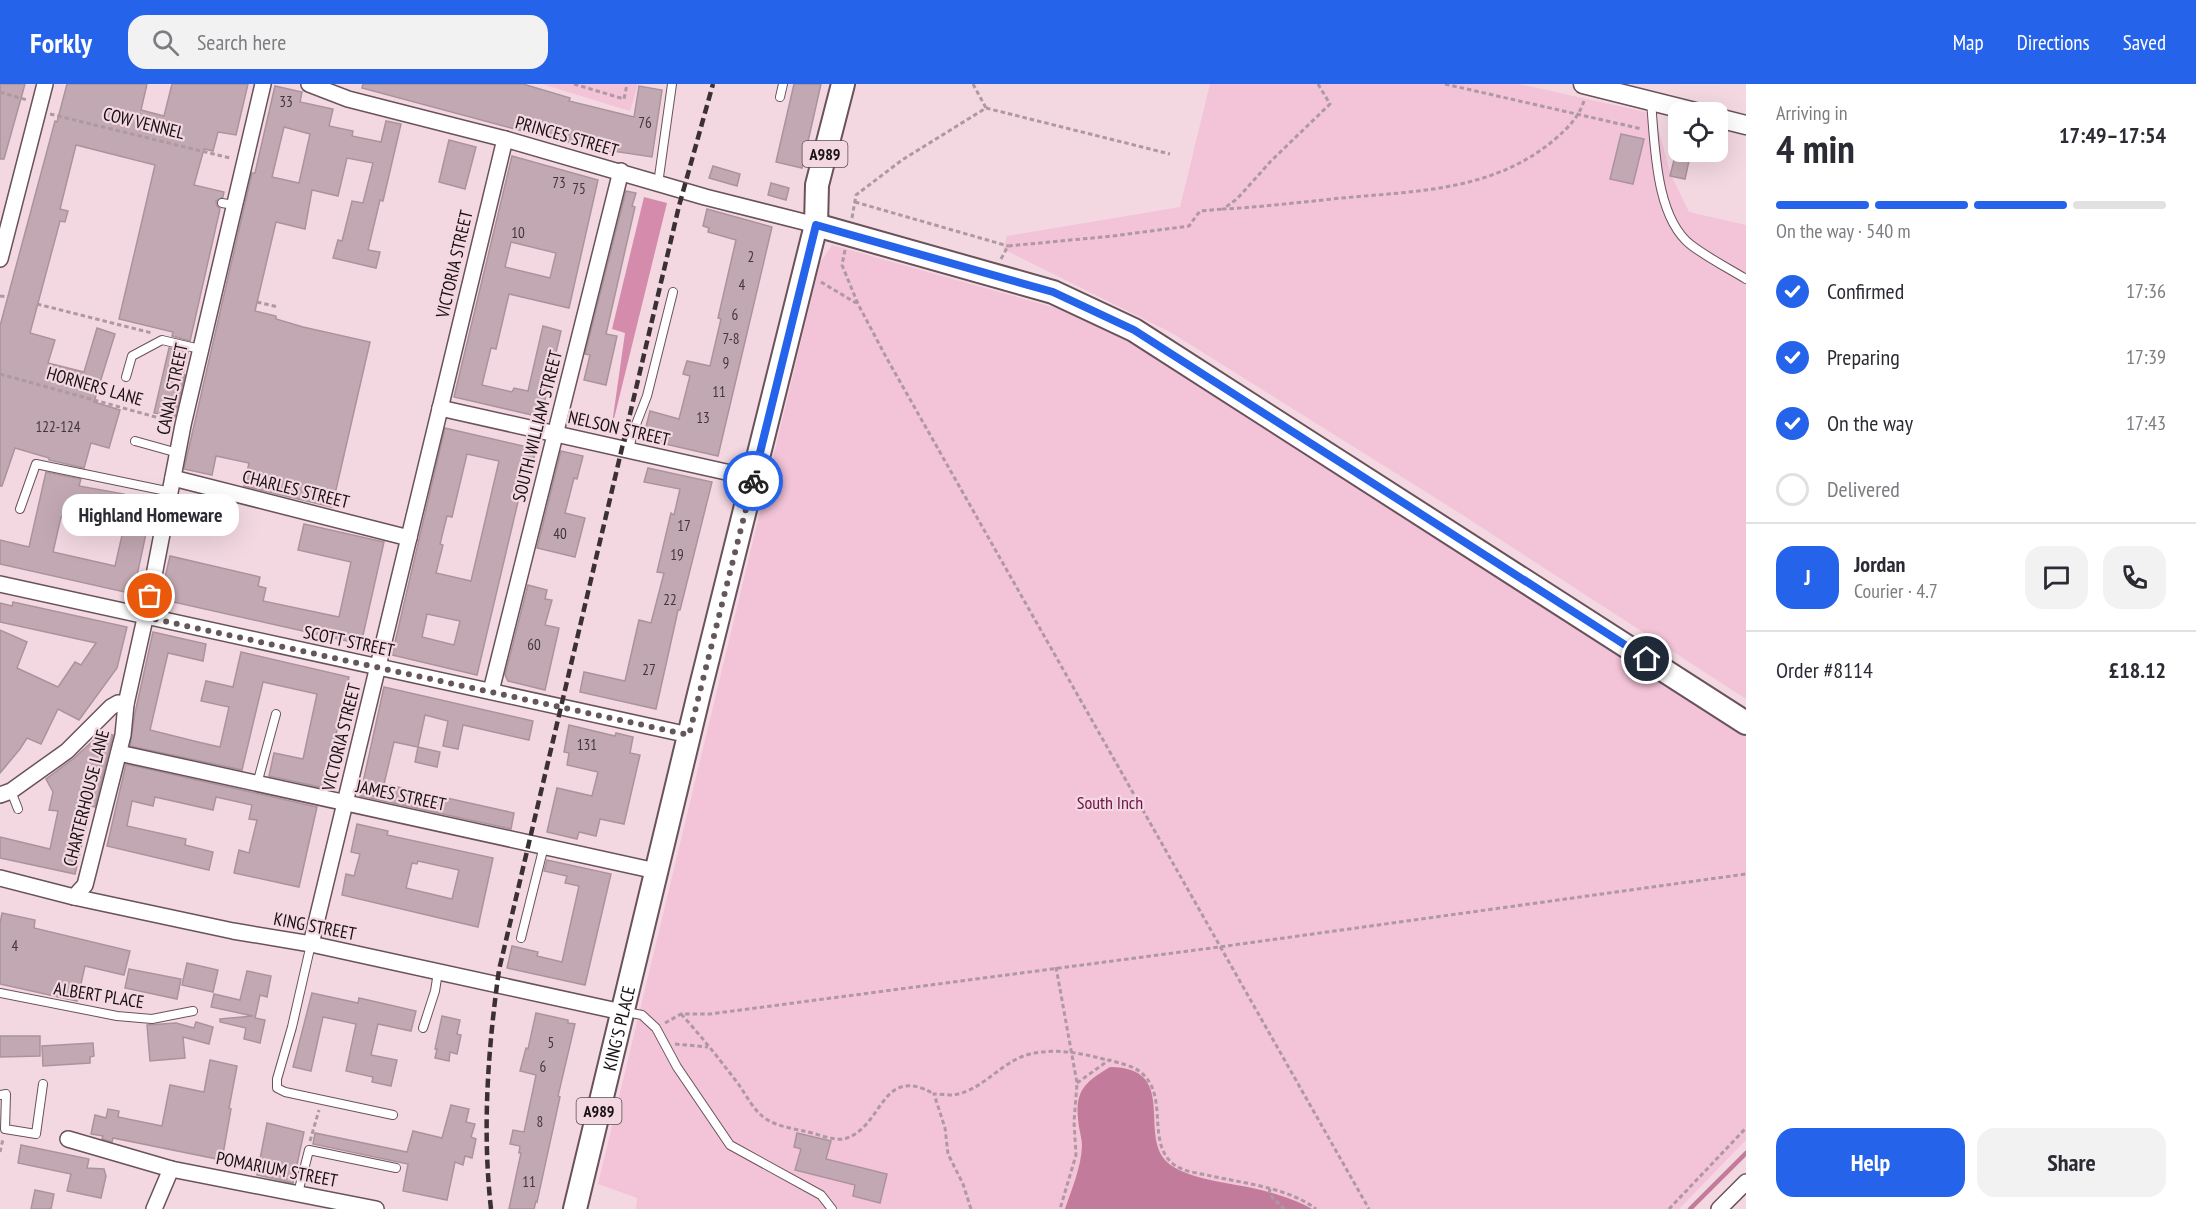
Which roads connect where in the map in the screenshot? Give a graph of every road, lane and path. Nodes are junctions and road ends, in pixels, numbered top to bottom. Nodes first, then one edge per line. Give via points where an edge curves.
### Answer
1 (45, 84) edge
2 (263, 84) edge
3 (309, 84) edge
4 (574, 84) edge
5 (627, 84) edge
6 (672, 84) edge
7 (783, 84) edge
8 (843, 84) edge
9 (973, 84) edge
10 (1318, 84) edge
11 (1445, 84) edge
12 (1586, 85) edge
13 (0, 92) edge
14 (780, 97) dead end
15 (1651, 102) junction
16 (1668, 106) edge
17 (39, 108) junction
18 (986, 108) junction
19 (1579, 116) junction
20 (1728, 120) edge
21 (1746, 125) edge
22 (1654, 131) junction
23 (505, 139) junction
24 (1170, 154) dead end
25 (243, 162) junction
26 (621, 171) junction
27 (658, 184) junction
28 (855, 202) junction
29 (1223, 209) junction
30 (816, 225) junction
31 (849, 235) junction
32 (1008, 246) junction
33 (0, 259) edge
34 (804, 272) junction
35 (994, 274) junction
36 (1746, 279) edge
37 (674, 292) dead end
38 (0, 296) edge
39 (8, 297) dead end
40 (257, 302) dead end
41 (37, 304) dead end
42 (858, 304) junction
43 (278, 307) dead end
44 (157, 334) dead end
45 (200, 349) junction
46 (0, 374) edge
47 (126, 377) dead end
48 (440, 408) junction
49 (183, 425) junction
50 (556, 434) junction
51 (135, 441) dead end
52 (629, 450) junction
53 (178, 453) junction
54 (753, 478) junction
55 (172, 485) junction
56 (20, 509) dead end
57 (409, 538) junction
58 (0, 584) edge
59 (145, 617) junction
60 (378, 667) junction
61 (491, 691) junction
62 (126, 704) junction
63 (276, 714) dead end
64 (1746, 723) edge
65 (689, 735) junction
66 (118, 753) junction
67 (257, 784) junction
68 (6, 793) edge
69 (345, 803) junction
70 (18, 809) dead end
71 (543, 846) junction
72 (656, 871) junction
73 (1746, 874) edge
74 (1, 881) edge
75 (74, 897) junction
76 (521, 938) dead end
77 (311, 944) junction
78 (1219, 947) junction
79 (1056, 967) junction
80 (438, 972) junction
81 (0, 993) edge
82 (193, 1011) dead end
83 (622, 1012) junction
84 (681, 1014) junction
85 (423, 1028) dead end
86 (656, 1028) junction
87 (663, 1042) junction
88 (710, 1047) junction
89 (1072, 1051) junction
90 (1109, 1060) junction
91 (1077, 1083) junction
92 (43, 1084) dead end
93 (934, 1094) junction
94 (0, 1095) edge
95 (393, 1115) dead end
96 (315, 1121) dead end
97 (1746, 1128) edge
98 (68, 1139) dead end
99 (310, 1141) dead end
100 (396, 1168) dead end
101 (171, 1169) junction
102 (1746, 1182) edge
103 (1270, 1189) junction
104 (298, 1193) junction
105 (154, 1209) edge
106 (376, 1209) edge
107 (576, 1209) edge
108 (832, 1209) edge
109 (971, 1209) edge
110 (1060, 1209) edge
111 (1284, 1209) edge
112 (1316, 1209) edge
113 (1369, 1209) edge
114 (1669, 1209) edge
115 (1719, 1209) edge

1 - 17 street
2 - 25 street, CANAL STREET
3 - 23 street, PRINCES STREET via 348,99
4 - 5 path via 624,99
6 - 27 lane
7 - 14 lane
8 - 30 main road, A989 via 817,185
9 - 18 path
10 - 29 path via 1330,104
11 - 19 path
12 - 15 street
12 - 19 path
13 - 17 path, COW VENNEL
15 - 16 street
15 - 22 lane
17 - 25 path, COW VENNEL
17 - 33 street
18 - 24 path
18 - 28 path via 902,160 856,195
19 - 22 path
19 - 29 path via 1539,153 1476,182 1439,189
20 - 21 street
22 - 36 lane via 1657,178 1677,229 1690,244
23 - 26 street, PRINCES STREET
23 - 48 street, VICTORIA STREET
25 - 45 street, CANAL STREET via 228,204 208,287
26 - 27 street, PRINCES STREET
26 - 50 street, SOUTH WILLIAM STREET
27 - 30 street, PRINCES STREET
28 - 31 path
28 - 32 path
29 - 32 path via 1200,211 1189,226
30 - 31 main road
30 - 34 main road, A989
31 - 35 main road
31 - 42 path via 842,264
32 - 35 path
34 - 42 path
34 - 54 main road, A989
35 - 64 main road via 1053,292 1134,330
37 - 52 lane
38 - 39 path
40 - 43 path
41 - 44 path
42 - 78 path
45 - 47 lane via 162,340 132,356
45 - 49 street, CANAL STREET
46 - 49 path, HORNERS LANE
48 - 50 street, NELSON STREET
48 - 57 street, VICTORIA STREET
49 - 53 street, CANAL STREET
50 - 52 street, NELSON STREET
50 - 61 street, SOUTH WILLIAM STREET
51 - 53 lane
52 - 54 street, NELSON STREET
53 - 55 street, CANAL STREET
54 - 65 main road, A989
55 - 56 lane via 36,465
55 - 57 street, CHARLES STREET
55 - 59 street, CANAL STREET
57 - 60 street, VICTORIA STREET
58 - 59 street, SCOTT STREET
59 - 60 street, SCOTT STREET
59 - 62 street, CANAL STREET
60 - 61 street, SCOTT STREET
60 - 69 street, VICTORIA STREET
61 - 65 street, SCOTT STREET
62 - 66 street, CHARTERHOUSE LANE
62 - 68 street via 111,707 67,751
63 - 67 lane
65 - 72 main road, A989
66 - 67 street, JAMES STREET
66 - 75 street, CHARTERHOUSE LANE via 85,885
67 - 69 street, JAMES STREET
68 - 70 lane
69 - 71 street, JAMES STREET
69 - 77 street, VICTORIA STREET
71 - 72 street, JAMES STREET
71 - 76 lane
72 - 83 main road, KING'S PLACE / A989
73 - 78 path
74 - 75 street, KING STREET
75 - 77 street, KING STREET
77 - 80 street, KING STREET
77 - 95 lane, VICTORIA STREET via 277,1088
78 - 79 path
78 - 113 path
79 - 84 path via 710,1014
79 - 89 path
80 - 83 street, KING STREET
80 - 85 lane
81 - 82 lane, ALBERT PLACE via 117,1016 152,1019
83 - 86 lane via 642,1015
83 - 107 main road, KING'S PLACE / A989
84 - 86 path
84 - 88 path
86 - 87 lane
87 - 88 path
87 - 108 lane via 730,1145 821,1195
88 - 93 path via 761,1115 778,1125 841,1140 854,1135 890,1093 905,1085 920,1086
89 - 90 path
89 - 91 path
89 - 93 path via 1029,1054 969,1090 953,1095
90 - 91 path
90 - 103 path via 1138,1070 1150,1082 1161,1145 1173,1165
91 - 110 path via 1076,1155
92 - 94 lane via 36,1134 5,1129 6,1094
93 - 109 path via 948,1154
96 - 99 path
97 - 114 path
98 - 101 street, POMARIUM STREET
100 - 104 lane via 309,1150
101 - 104 street, POMARIUM STREET
101 - 105 street
102 - 115 street
103 - 111 path via 1269,1194
103 - 112 path
104 - 106 street, POMARIUM STREET

